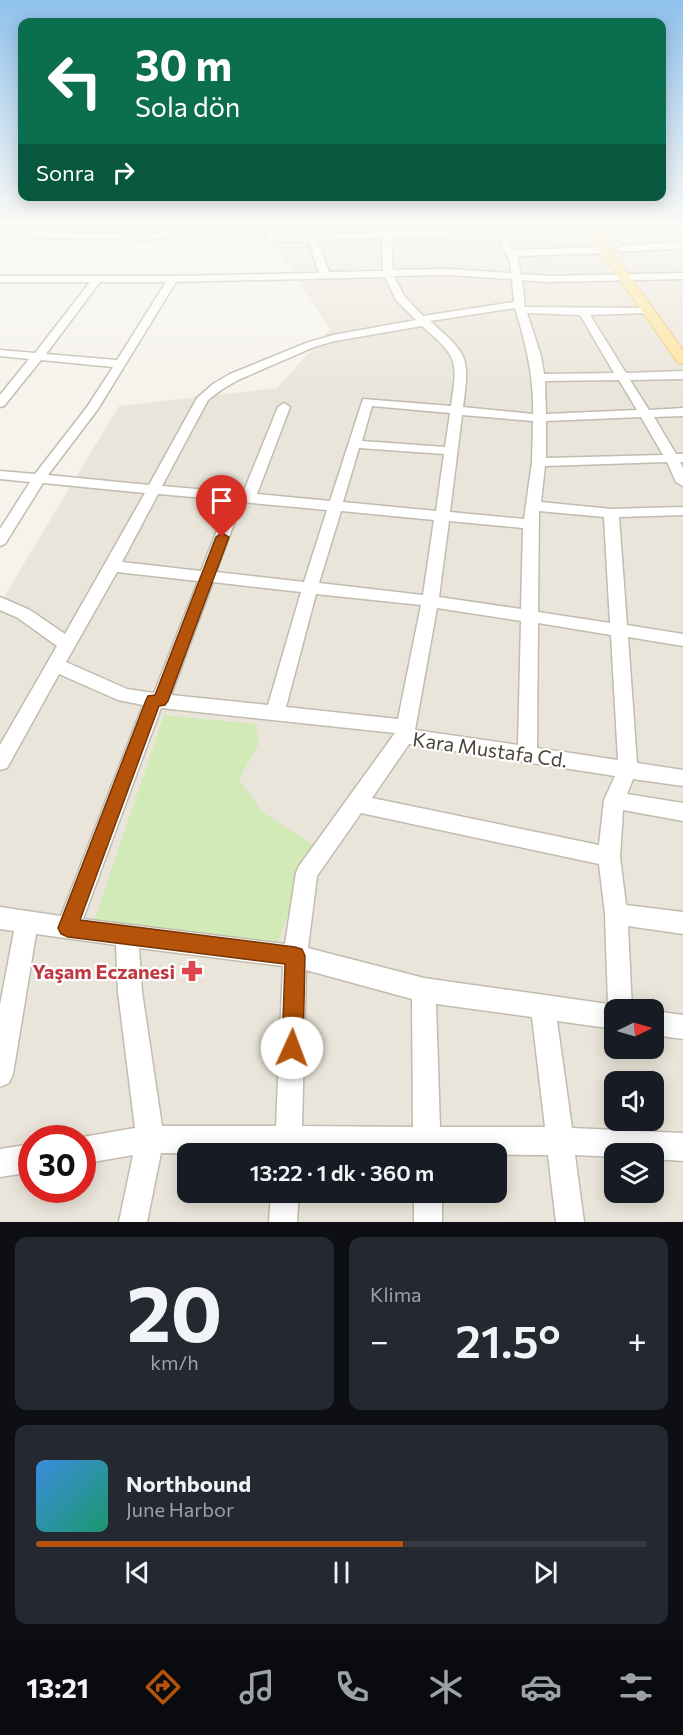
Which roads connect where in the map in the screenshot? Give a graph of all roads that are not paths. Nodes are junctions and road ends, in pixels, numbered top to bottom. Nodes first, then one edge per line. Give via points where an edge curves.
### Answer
1 (95, 281) edge
2 (172, 281) edge
3 (391, 281) edge
4 (516, 281) edge
5 (627, 281) edge
6 (645, 281) edge
7 (651, 289) dead end
8 (520, 307) junction
9 (648, 310) junction
10 (583, 312) junction
11 (423, 320) junction
12 (0, 353) edge
13 (38, 356) junction
14 (683, 360) edge
15 (122, 364) junction
16 (683, 375) edge
17 (623, 377) junction
18 (538, 378) junction
19 (0, 403) edge
20 (284, 407) dead end
21 (458, 411) junction
22 (683, 412) edge
23 (646, 414) junction
24 (539, 418) junction
25 (353, 444) junction
26 (452, 451) junction
27 (677, 458) edge
28 (539, 462) junction
29 (0, 475) edge
30 (39, 478) junction
31 (683, 482) edge
32 (154, 488) junction
33 (242, 497) junction
34 (533, 506) junction
35 (334, 507) junction
36 (683, 511) edge
37 (611, 513) junction
38 (443, 515) junction
39 (531, 524) junction
40 (0, 541) edge
41 (112, 566) junction
42 (208, 576) junction
43 (310, 588) junction
44 (430, 601) junction
45 (0, 603) edge
46 (530, 615) junction
47 (619, 630) junction
48 (683, 640) edge
49 (68, 645) junction
50 (56, 665) junction
51 (157, 700) junction
52 (275, 713) junction
53 (404, 731) junction
54 (527, 754) junction
55 (0, 762) edge
56 (628, 768) junction
57 (683, 778) edge
58 (614, 800) junction
59 (356, 802) junction
60 (683, 812) edge
61 (609, 857) junction
62 (616, 914) junction
63 (0, 918) edge
64 (27, 921) junction
65 (683, 923) edge
66 (68, 928) junction
67 (127, 936) junction
68 (295, 956) junction
69 (424, 990) junction
70 (620, 999) edge
71 (543, 1007) junction
72 (604, 1015) edge
73 (664, 1024) edge
74 (683, 1027) edge
75 (0, 1074) edge
76 (150, 1139) junction
77 (560, 1141) junction
78 (219, 1143) edge
79 (288, 1143) edge
80 (427, 1143) edge
81 (507, 1143) edge
82 (683, 1147) edge
83 (96, 1148) edge
84 (18, 1160) edge
85 (0, 1163) edge
86 (284, 1203) edge
87 (428, 1203) edge
88 (133, 1222) edge
89 (283, 1222) edge
90 (428, 1222) edge
91 (570, 1222) edge

1 - 13 street
2 - 15 street
3 - 11 street
4 - 8 street
5 - 9 main road
6 - 7 main road
8 - 10 street
8 - 11 street
8 - 18 street
9 - 10 street
9 - 14 main road
10 - 17 street
11 - 21 street via 448,342 461,361
11 - 32 street via 310,345 217,387 198,405
12 - 13 street
13 - 15 street
13 - 19 street
15 - 30 street
16 - 17 street
17 - 18 street
17 - 23 street
18 - 24 street
20 - 33 street
21 - 24 street
21 - 25 street via 367,402
21 - 26 street
22 - 23 street
23 - 24 street
23 - 27 street
24 - 28 street
25 - 26 street
25 - 35 street
26 - 38 street
27 - 28 street
27 - 31 street
28 - 34 street
29 - 30 street
30 - 32 street
30 - 40 street
32 - 33 street
32 - 41 street
33 - 35 street
33 - 42 street
34 - 37 street
34 - 39 street
35 - 38 street
35 - 43 street
36 - 37 street
37 - 47 street
38 - 39 street
38 - 44 street
39 - 46 street
41 - 42 street
41 - 49 street
42 - 43 street
42 - 51 street
43 - 44 street
43 - 52 street
44 - 46 street
44 - 53 street
45 - 49 street via 32,618
46 - 47 street
46 - 54 street
47 - 48 street
47 - 56 street
49 - 50 street
50 - 51 street via 124,694
50 - 55 street
51 - 52 street
51 - 66 street
52 - 53 street
53 - 54 street, Kara Mustafa Cd.
53 - 59 street, Kara Mustafa Cd.
54 - 56 street, Kara Mustafa Cd.
56 - 57 street, Kara Mustafa Cd.
56 - 58 street
58 - 60 street
58 - 61 street
59 - 61 street
59 - 68 street, Kara Mustafa Cd. via 307,873
61 - 62 street
62 - 65 street
62 - 70 street
63 - 64 street
64 - 66 street
64 - 75 street
66 - 67 street
67 - 68 street
67 - 76 street via 130,992
68 - 69 street
68 - 79 street, Kara Mustafa Cd.
69 - 71 street
69 - 80 street
71 - 72 street
71 - 77 street
73 - 74 street
76 - 78 street
76 - 83 street
76 - 88 street
77 - 81 street
77 - 82 street
77 - 91 street
84 - 85 street
86 - 89 street
87 - 90 street

